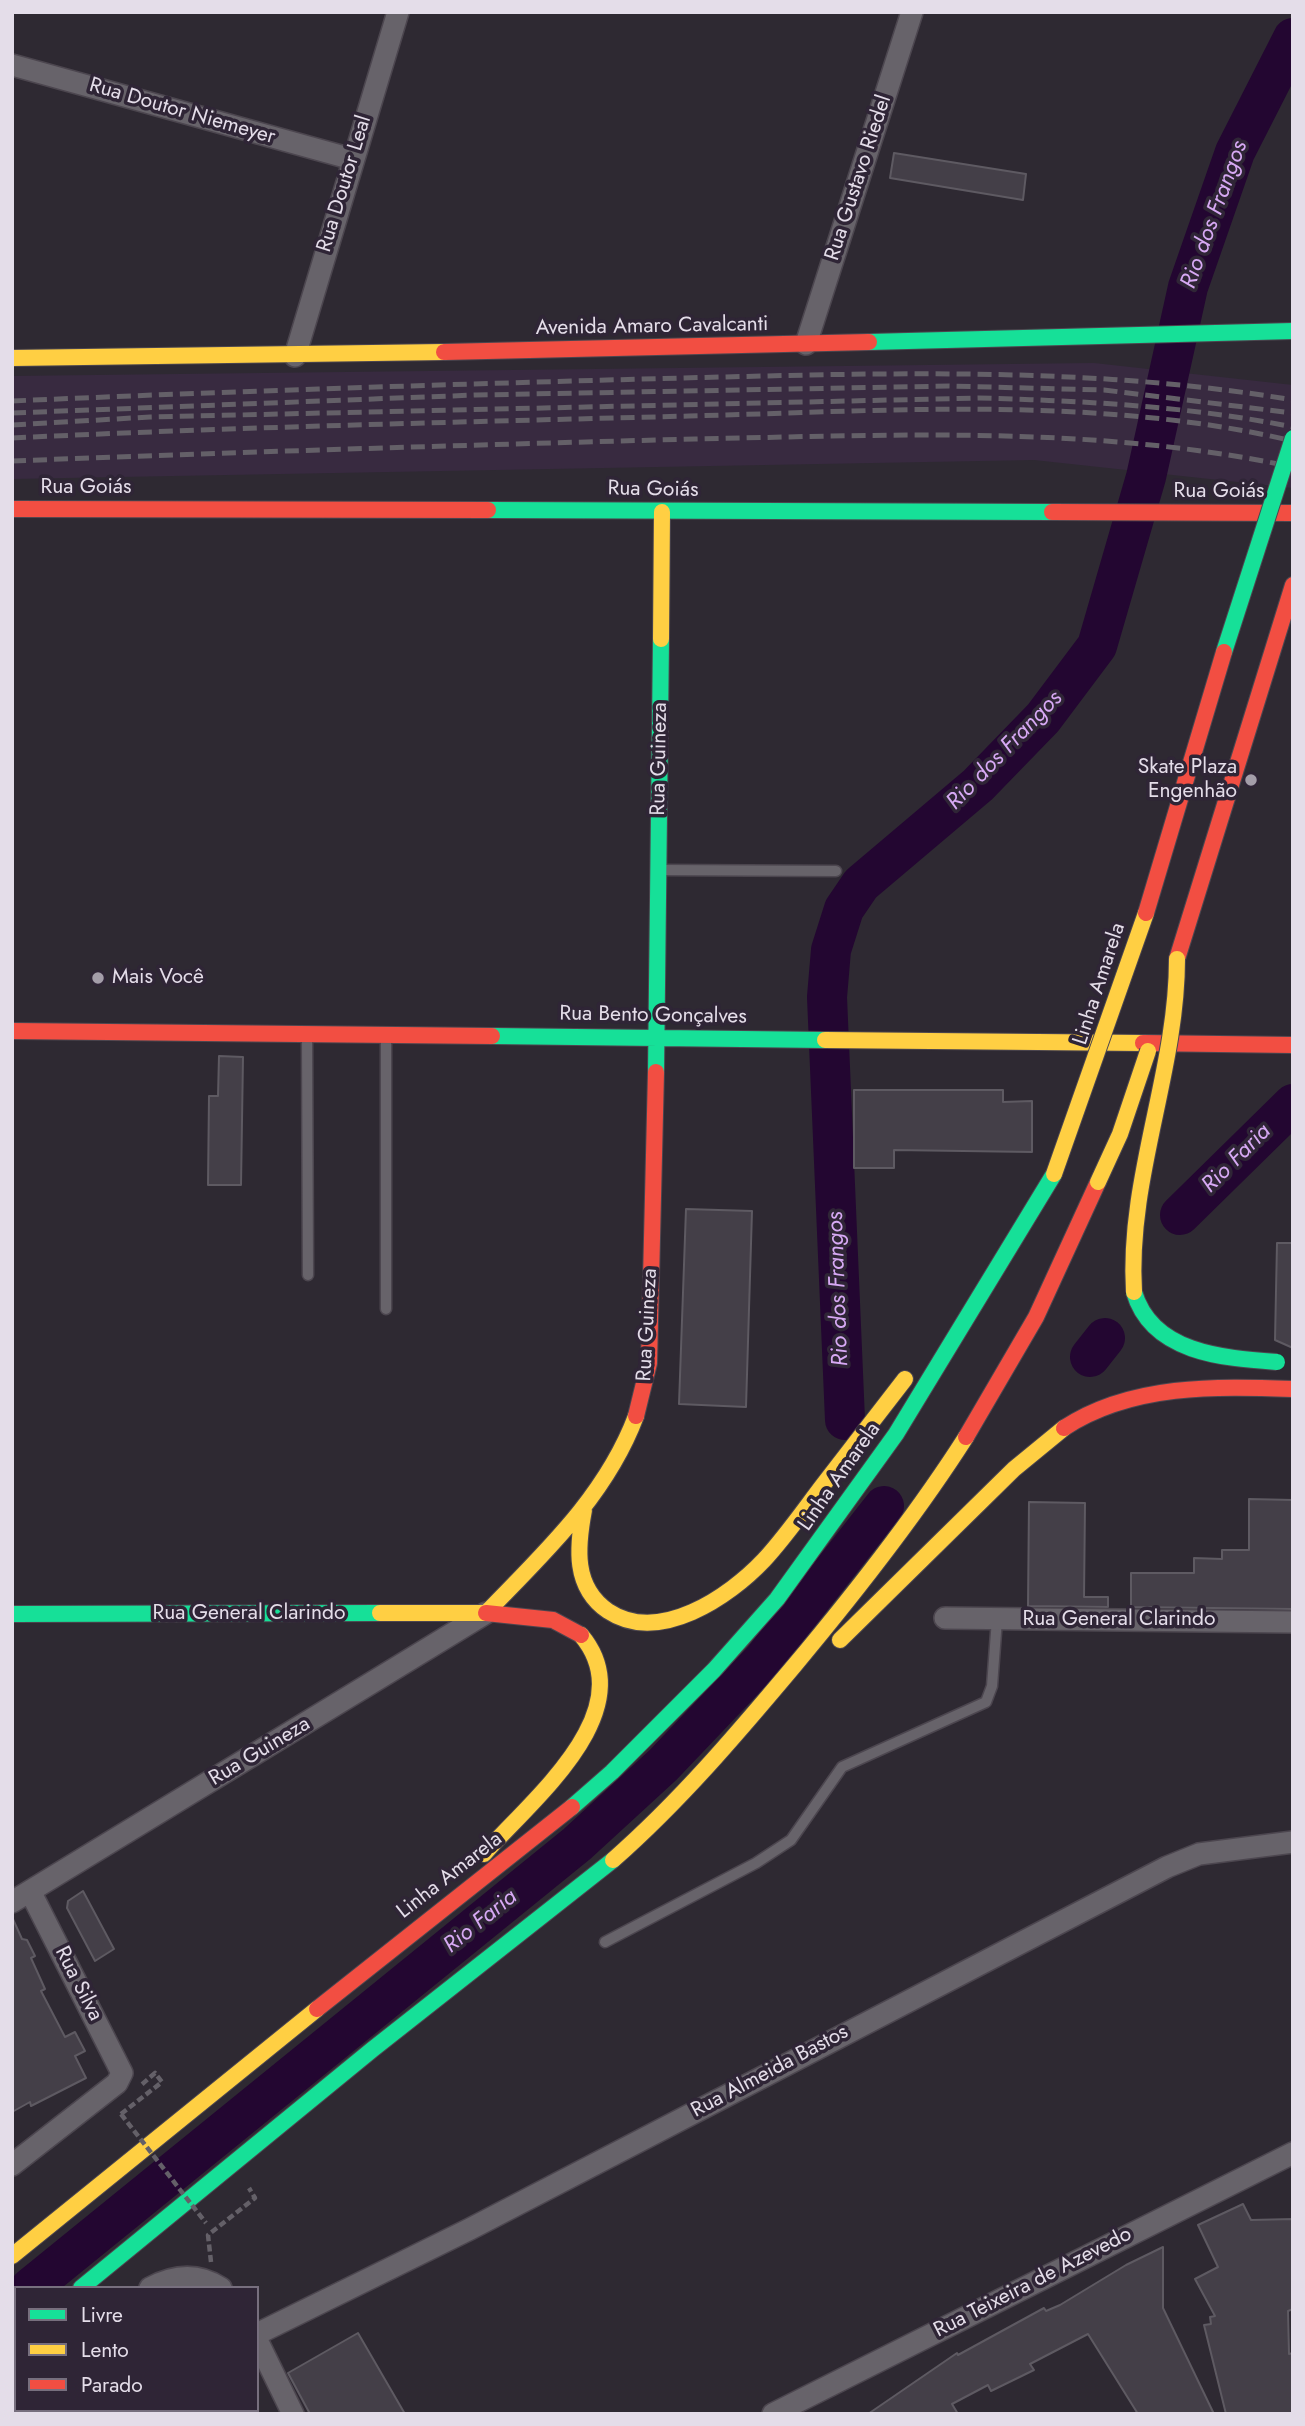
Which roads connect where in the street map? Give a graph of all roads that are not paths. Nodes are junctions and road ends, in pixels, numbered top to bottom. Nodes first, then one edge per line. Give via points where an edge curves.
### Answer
1 (398, 12) edge
2 (912, 12) edge
3 (12, 65) edge
4 (352, 159) junction
5 (1293, 316) edge
6 (1293, 331) edge
7 (1188, 335) junction
8 (806, 344) junction
9 (295, 356) junction
10 (12, 358) edge
11 (1293, 438) edge
12 (12, 509) edge
13 (662, 512) junction
14 (1293, 513) edge
15 (1293, 585) edge
16 (659, 870) junction
17 (836, 871) dead end
18 (1177, 959) junction
19 (12, 1031) edge
20 (307, 1033) junction
21 (386, 1034) junction
22 (657, 1037) junction
23 (1293, 1045) edge
24 (308, 1275) dead end
25 (992, 1276) junction
26 (386, 1309) dead end
27 (1285, 1362) edge
28 (1293, 1389) edge
29 (584, 1510) junction
30 (12, 1614) edge
31 (486, 1614) junction
32 (945, 1618) dead end
33 (997, 1619) junction
34 (1293, 1622) edge
35 (777, 1687) junction
36 (1293, 1842) edge
37 (21, 1896) edge
38 (450, 1902) junction
39 (605, 1942) dead end
40 (1293, 2153) edge
41 (12, 2165) edge
42 (126, 2252) junction
43 (12, 2256) edge
44 (213, 2283) edge
45 (84, 2286) edge
46 (94, 2286) edge
47 (155, 2286) edge
48 (259, 2333) edge
49 (259, 2344) edge
50 (293, 2414) edge
51 (773, 2414) edge

1 - 4 street, Rua Doutor Leal
2 - 8 street, Rua Gustavo Riedel
3 - 4 street, Rua Doutor Niemeyer
4 - 9 street, Rua Doutor Leal
5 - 7 main road
6 - 7 main road, Avenida Amaro Cavalcanti
7 - 8 main road, Avenida Amaro Cavalcanti
8 - 9 main road, Avenida Amaro Cavalcanti
9 - 10 main road, Avenida Amaro Cavalcanti
11 - 25 main road, Linha Amarela, bridge via 1241,594 1137,942 1054,1174
12 - 13 main road, Rua Goiás
13 - 14 main road, Rua Goiás
13 - 16 main road, Rua Guineza
15 - 18 main road
16 - 17 lane
16 - 22 main road, Rua Guineza
18 - 27 main road, bridge via 1175,1018 1136,1215 1131,1257 1134,1299 1143,1317 1185,1345 1216,1355
18 - 35 main road, bridge via 1133,1096 1035,1317 945,1469 838,1614
19 - 20 main road, Rua Bento Gonçalves
20 - 21 main road, Rua Bento Gonçalves
20 - 24 lane
21 - 22 main road, Rua Bento Gonçalves
21 - 26 lane
22 - 23 main road, Rua Bento Gonçalves
22 - 29 main road, Rua Guineza via 645,1397 623,1450
25 - 29 main road via 764,1560 736,1586 676,1618 631,1623 612,1616 583,1583 578,1562
25 - 38 main road, Linha Amarela via 896,1434 768,1609 612,1772
28 - 35 main road via 1173,1391 1121,1401 1081,1419 1010,1474 843,1638
29 - 31 main road, Rua Guineza
30 - 31 main road, Rua General Clarindo
31 - 37 street, Rua Guineza
31 - 38 main road, Rua General Clarindo via 540,1616 563,1622 579,1633 590,1644 597,1662 599,1704 590,1727 560,1772 489,1847
32 - 33 street, Rua General Clarindo
33 - 34 street, Rua General Clarindo
33 - 39 lane via 992,1686 986,1702 842,1767 791,1840
35 - 42 main road via 666,1813 602,1869
36 - 48 street, Rua Almeida Bastos via 1199,1854 1167,1867 470,2229
37 - 41 street, Rua Silva via 121,2069 120,2079
38 - 43 main road, Linha Amarela
40 - 51 street, Rua Teixeira de Azevedo
42 - 45 main road
42 - 46 main road
44 - 47 street via 174,2278
49 - 50 street

